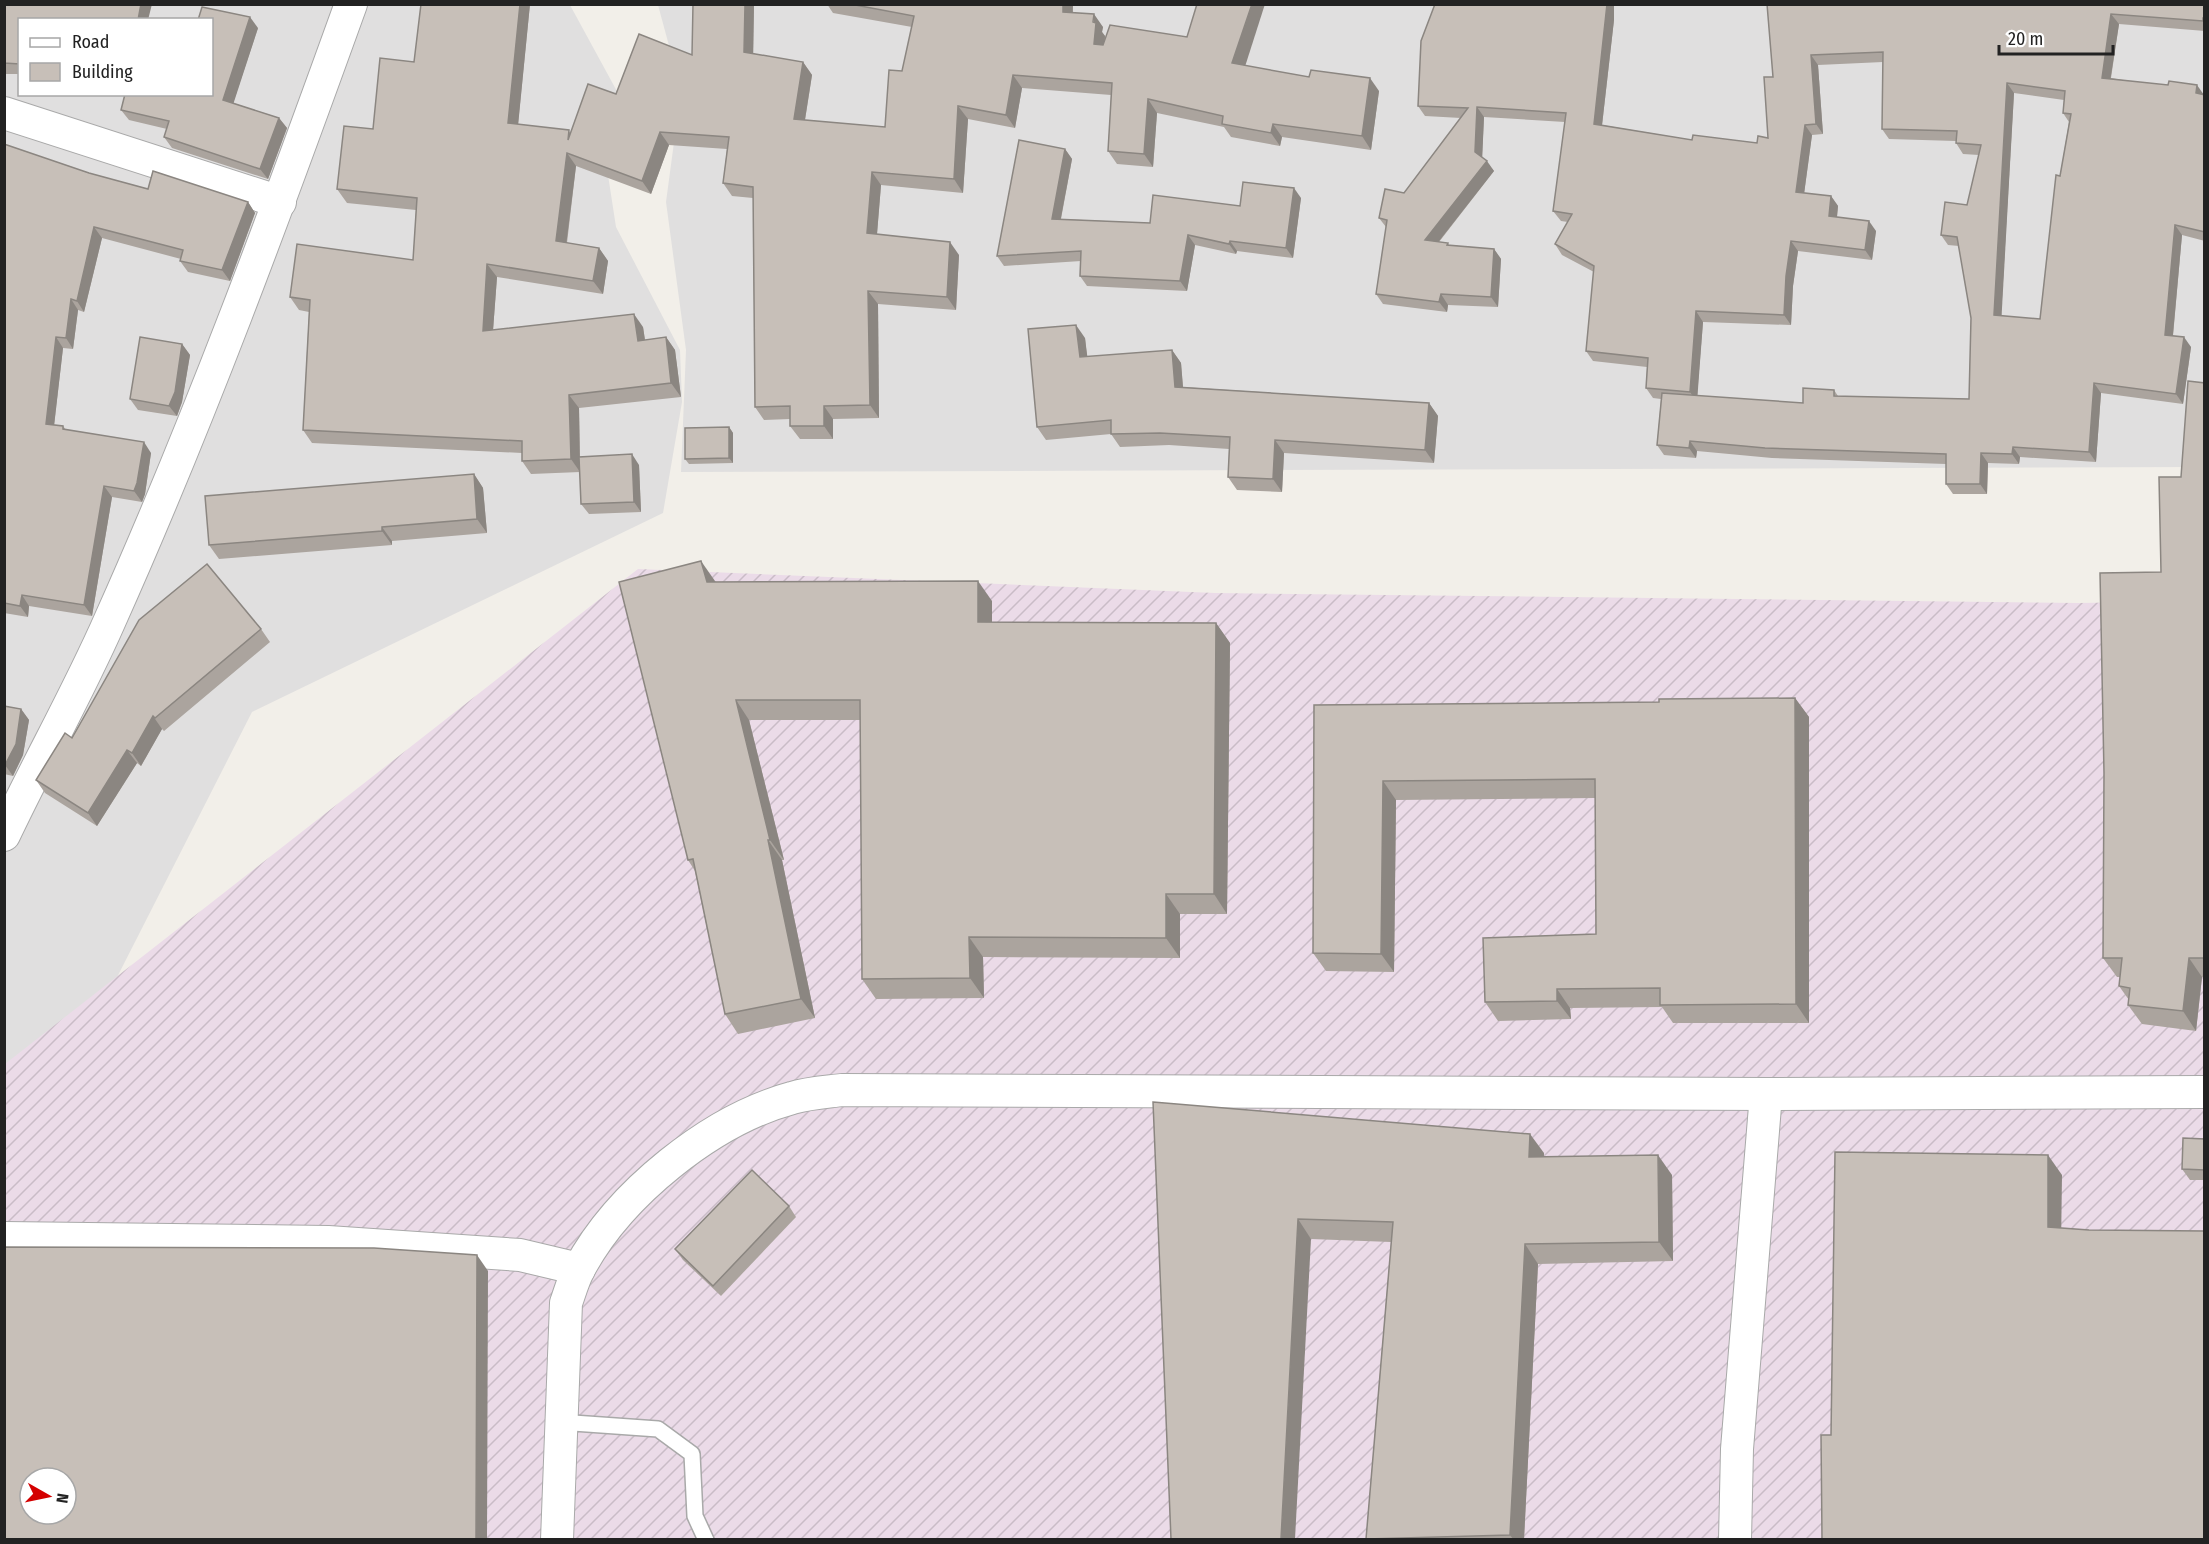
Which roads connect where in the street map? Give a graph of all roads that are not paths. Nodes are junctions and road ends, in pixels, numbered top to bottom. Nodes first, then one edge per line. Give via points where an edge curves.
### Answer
1 (351, 4) edge
2 (4, 113) edge
3 (280, 202) junction
4 (4, 835) edge
5 (2205, 1092) edge
6 (1766, 1094) junction
7 (4, 1238) edge
8 (579, 1269) junction
9 (559, 1422) junction
10 (556, 1539) edge
11 (706, 1539) edge
12 (1735, 1539) edge

1 - 3 street
2 - 3 street
3 - 4 street via 182,454 109,622
5 - 6 street
6 - 8 street via 842,1090 792,1098 735,1120 683,1152 640,1191 603,1233
6 - 12 street via 1737,1449
7 - 8 street via 328,1242 520,1255
8 - 9 street via 566,1303
9 - 10 street
9 - 11 lane via 658,1429 692,1454 695,1516

